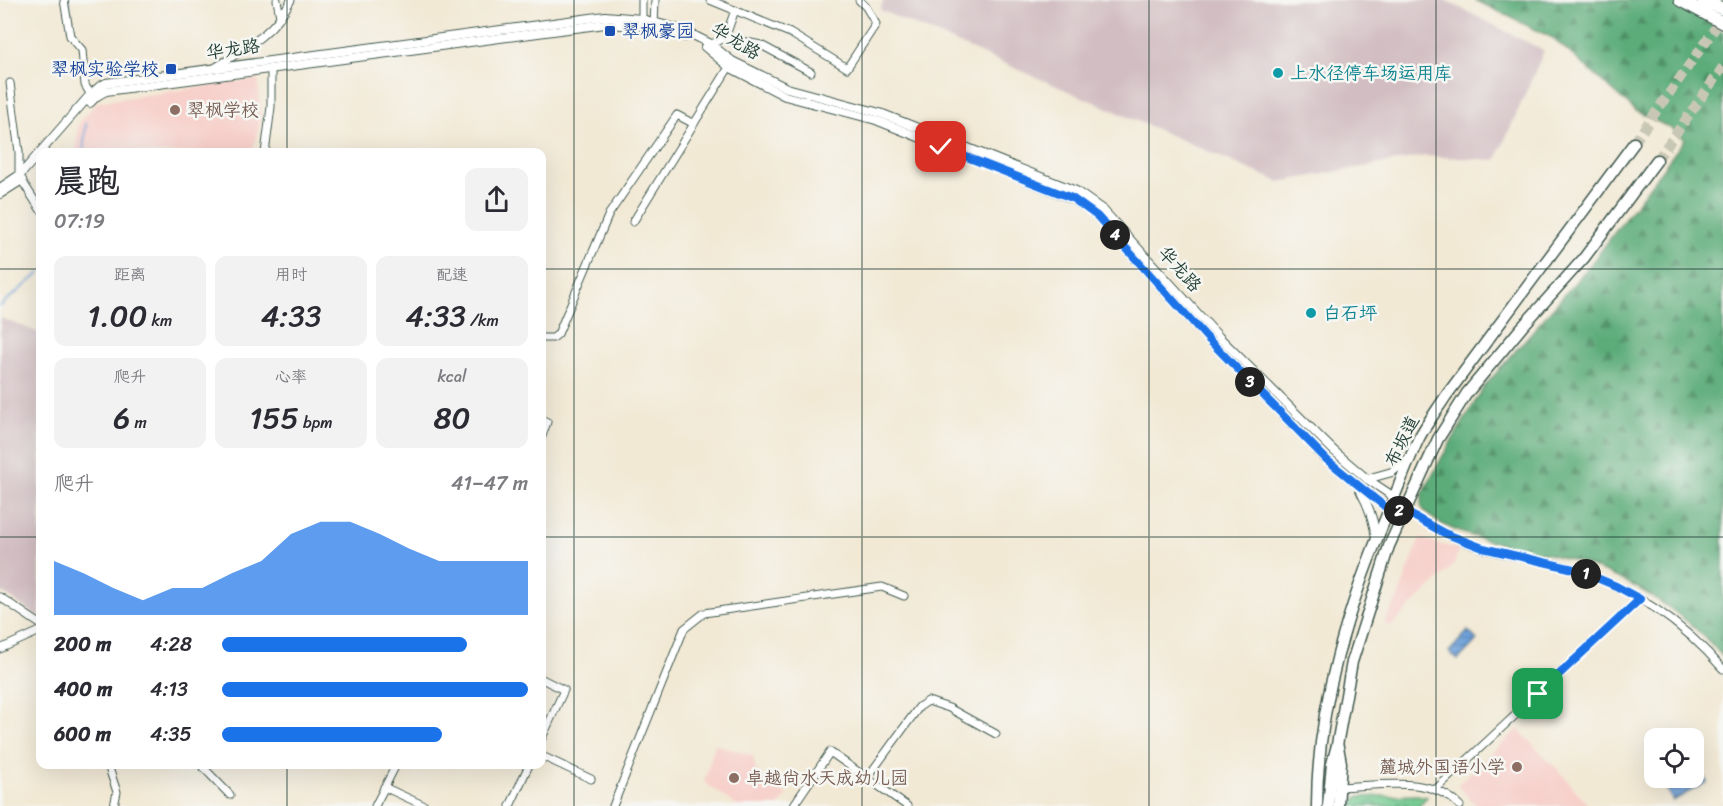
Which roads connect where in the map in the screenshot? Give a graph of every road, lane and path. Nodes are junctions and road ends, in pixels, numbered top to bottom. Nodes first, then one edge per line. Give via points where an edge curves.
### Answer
1 (64, 0) edge
2 (277, 0) edge
3 (291, 0) edge
4 (642, 0) edge
5 (655, 0) edge
6 (710, 0) edge
7 (859, 0) edge
8 (1680, 0) edge
9 (1703, 0) edge
10 (1723, 9) edge
11 (735, 10) junction
12 (280, 17) junction
13 (642, 22) junction
14 (1723, 23) edge
15 (654, 25) junction
16 (725, 38) junction
17 (708, 45) junction
18 (731, 64) junction
19 (215, 68) junction
20 (271, 69) junction
21 (811, 72) dead end
22 (199, 78) junction
23 (10, 83) dead end
24 (92, 97) junction
25 (694, 124) junction
26 (1634, 143) tunnel mouth
27 (47, 148) edge
28 (50, 148) edge
29 (266, 148) edge
30 (1658, 160) tunnel mouth
31 (36, 161) edge
32 (36, 164) edge
33 (21, 178) junction
34 (0, 188) edge
35 (0, 194) edge
36 (36, 202) edge
37 (633, 222) dead end
38 (546, 338) edge
39 (1412, 456) junction
40 (1366, 479) junction
41 (1356, 484) junction
42 (1394, 497) junction
43 (1389, 510) junction
44 (1406, 512) junction
45 (1376, 540) junction
46 (904, 596) dead end
47 (0, 597) edge
48 (1640, 599) junction
49 (36, 621) edge
50 (36, 633) edge
51 (0, 649) edge
52 (1723, 669) edge
53 (546, 682) edge
54 (546, 729) edge
55 (996, 734) dead end
56 (1338, 745) junction
57 (546, 758) edge
58 (110, 769) edge
59 (205, 769) edge
60 (394, 769) edge
61 (527, 769) edge
62 (867, 778) junction
63 (591, 779) dead end
64 (384, 787) junction
65 (1339, 787) junction
66 (1436, 789) junction
67 (230, 795) dead end
68 (114, 806) edge
69 (375, 806) edge
70 (425, 806) edge
71 (510, 806) edge
72 (613, 806) edge
73 (793, 806) edge
74 (907, 806) edge
75 (1317, 806) edge
76 (1328, 806) edge
77 (1338, 806) edge
78 (1460, 806) edge

1 - 24 street via 70,36 82,50 85,85
2 - 12 street
3 - 12 street
4 - 13 street
5 - 15 street
6 - 11 street
7 - 11 street via 876,24 848,68 790,33
8 - 14 highway
9 - 10 highway
11 - 16 street
12 - 19 street via 263,37
13 - 15 street, 华龙路
13 - 19 street, 华龙路 via 605,16
13 - 20 street, 华龙路
15 - 17 street, 华龙路 via 683,30
16 - 17 street
16 - 21 street via 760,45
17 - 18 street, 华龙路
18 - 25 street
18 - 40 street, 华龙路 via 787,88 880,113 1089,199 1219,337
18 - 41 street, 华龙路 via 785,96 876,120 1083,205 1209,340 1327,460
19 - 22 street
19 - 24 street, 华龙路 via 106,83
20 - 22 street, 华龙路
20 - 29 street
22 - 24 street, 华龙路
23 - 33 street
24 - 27 street, 华龙路
24 - 28 street, 华龙路
25 - 37 street
25 - 38 street via 677,115 609,214 558,334
26 - 39 main road, 布坂道 via 1446,396
30 - 44 main road, 布坂道 via 1584,258 1467,393 1438,439
31 - 33 street, 华龙路
32 - 33 street, 华龙路
33 - 34 street, 华龙路
33 - 35 street, 华龙路
33 - 36 street
39 - 40 street via 1392,472
39 - 42 main road, 布坂道
40 - 42 street, 华龙路
41 - 43 street, 华龙路
41 - 45 street via 1369,506
42 - 43 main road, 布坂道
42 - 44 street, 华龙路
43 - 44 street
43 - 45 main road, 布坂道
44 - 48 street via 1470,544 1578,570
44 - 56 main road, 布坂道 via 1389,546 1352,662
45 - 75 main road, 布坂道 via 1329,689
46 - 72 street via 882,587 704,612 684,629
47 - 49 street
48 - 52 street via 1678,626
48 - 66 street
50 - 51 street
53 - 54 street via 564,690
55 - 62 street via 928,701 919,707
56 - 65 main road
56 - 76 main road, 布坂道
57 - 63 street
58 - 68 street via 117,792
59 - 67 street
60 - 64 street
61 - 71 street
62 - 73 street via 830,752
62 - 74 street
64 - 69 street
64 - 70 street
65 - 66 street via 1418,785
65 - 77 main road
66 - 78 street

